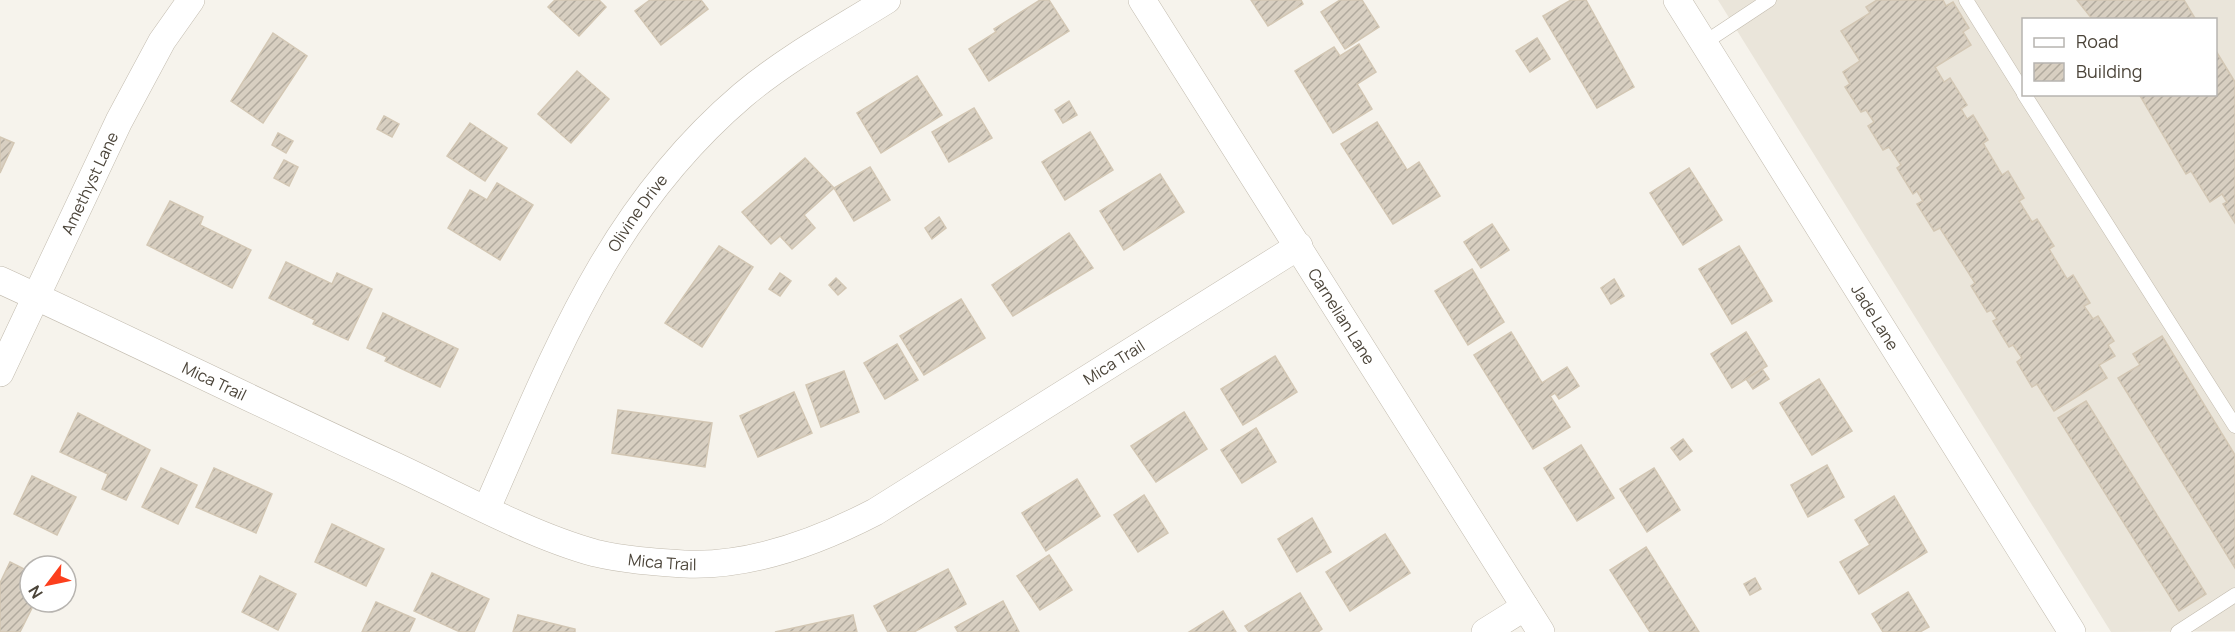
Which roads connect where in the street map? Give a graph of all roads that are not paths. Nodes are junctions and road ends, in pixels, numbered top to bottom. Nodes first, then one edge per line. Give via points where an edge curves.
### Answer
1 (190, 0) edge
2 (887, 0) edge
3 (1142, 0) edge
4 (1677, 0) edge
5 (1769, 0) edge
6 (1966, 0) edge
7 (1704, 43) junction
8 (2022, 91) edge
9 (2025, 96) edge
10 (1299, 246) junction
11 (0, 280) edge
12 (36, 297) junction
13 (0, 373) edge
14 (2235, 426) edge
15 (487, 508) junction
16 (2235, 595) edge
17 (1525, 607) junction
18 (1485, 632) edge
19 (1540, 632) edge
20 (2072, 632) edge
21 (2178, 632) edge

1 - 12 street, Amethyst Lane via 162,41 119,121
2 - 15 street, Olivine Drive via 743,96 658,182 620,234 583,298
3 - 10 street, Carnelian Lane
4 - 7 street, Jade Lane
5 - 7 lane
6 - 8 lane
7 - 20 street, Jade Lane
9 - 14 lane
10 - 15 street, Mica Trail via 875,512 794,546 765,555 710,563 628,559 571,545
10 - 17 street, Carnelian Lane
11 - 12 street, Mica Trail
12 - 13 street, Amethyst Lane
12 - 15 street, Mica Trail
16 - 21 lane
17 - 18 street
17 - 19 street, Carnelian Lane

